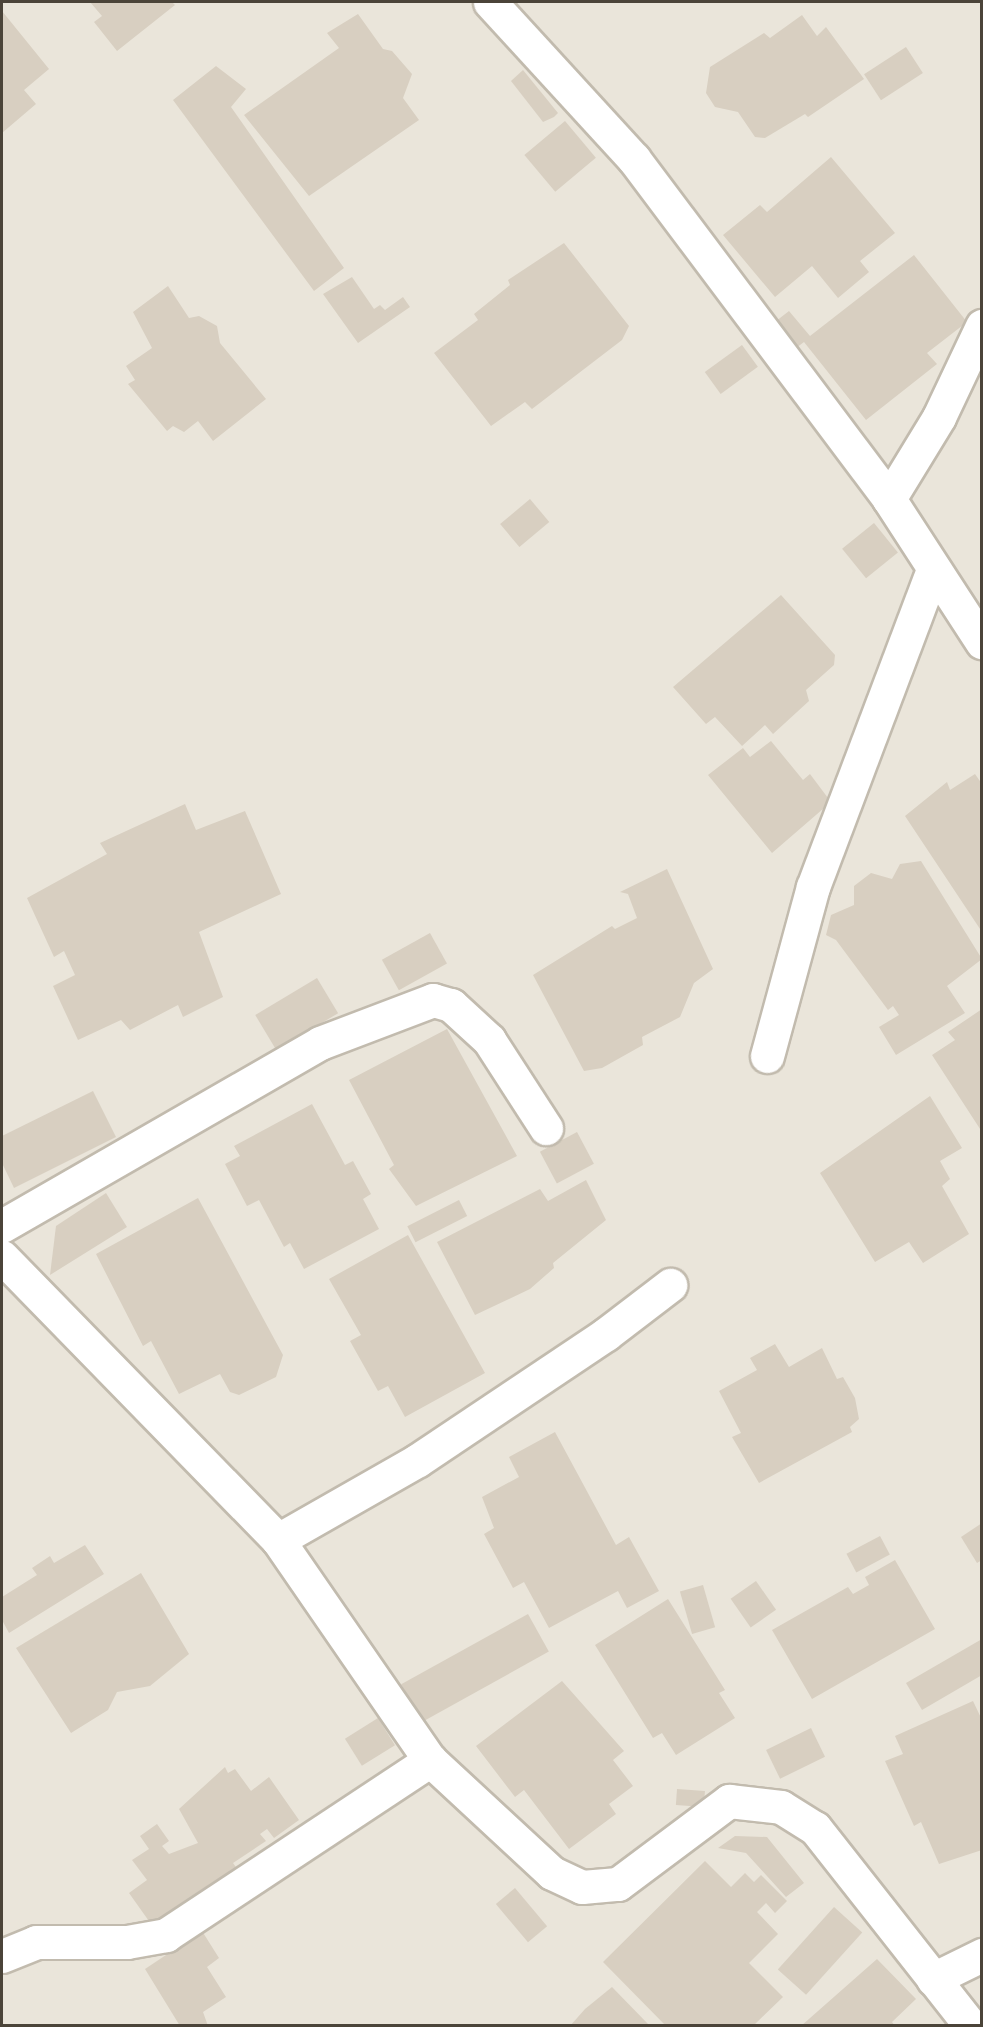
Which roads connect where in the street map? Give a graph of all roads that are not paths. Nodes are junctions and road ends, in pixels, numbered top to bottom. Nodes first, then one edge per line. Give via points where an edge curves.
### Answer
1 (490, 2) edge
2 (981, 326) edge
3 (889, 499) junction
4 (933, 569) junction
5 (981, 642) edge
6 (767, 1056) dead end
7 (546, 1128) dead end
8 (2, 1226) edge
9 (2, 1257) edge
10 (670, 1285) dead end
11 (278, 1540) junction
12 (430, 1760) junction
13 (981, 1955) edge
14 (2, 1956) edge
15 (933, 1979) junction
16 (971, 2025) edge

1 - 3 street via 634,159
2 - 3 street via 939,417
3 - 4 street
4 - 5 street
4 - 6 street via 813,887
7 - 8 street via 489,1040 452,1005 433,1000 320,1043
9 - 11 street
10 - 11 street via 606,1334 418,1460
11 - 12 street
12 - 14 street via 166,1935 127,1942 36,1942
12 - 15 street via 552,1873 582,1887 618,1884 729,1801 782,1807 815,1828
13 - 15 street
15 - 16 street

